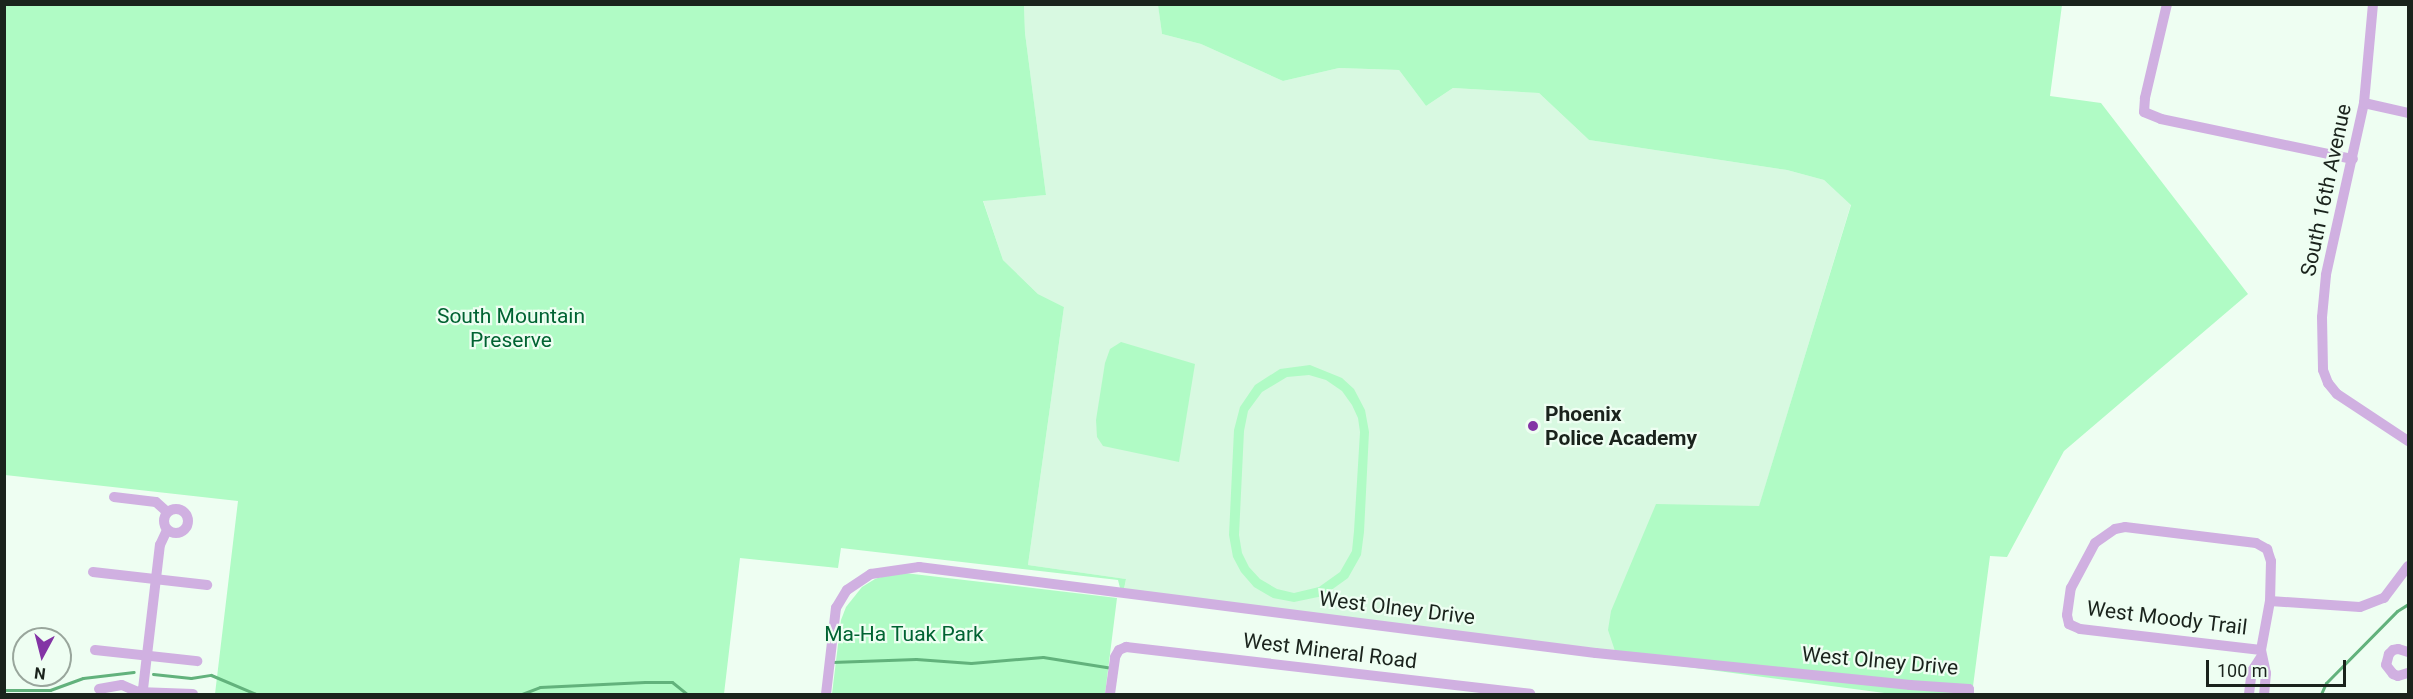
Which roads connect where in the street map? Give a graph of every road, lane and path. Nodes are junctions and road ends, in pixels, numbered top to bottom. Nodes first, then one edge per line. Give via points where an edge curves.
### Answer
1 (2167, 4) edge
2 (2373, 4) edge
3 (2364, 103) junction
4 (2409, 113) edge
5 (2353, 159) junction
6 (2409, 441) edge
7 (114, 497) dead end
8 (167, 512) junction
9 (167, 530) junction
10 (2409, 566) edge
11 (93, 572) dead end
12 (156, 579) junction
13 (207, 585) dead end
14 (2276, 601) junction
15 (95, 650) dead end
16 (2409, 652) edge
17 (2261, 653) junction
18 (147, 656) junction
19 (197, 661) dead end
20 (2409, 673) edge
21 (99, 688) dead end
22 (142, 692) edge
23 (1969, 692) edge
24 (193, 694) edge
25 (826, 694) edge
26 (1110, 694) edge
27 (1530, 694) edge
28 (2249, 694) edge
29 (2264, 694) edge

1 - 5 street via 2145,112 2161,120
2 - 3 street, South 16th Avenue
3 - 4 street
3 - 5 street, South 16th Avenue
5 - 6 street, South 16th Avenue via 2326,275 2323,370 2337,394
7 - 8 street via 156,502
8 - 9 street via 163,521
8 - 9 street via 181,510 188,522 180,533
9 - 12 street via 160,545
10 - 14 street via 2384,598 2360,607
11 - 12 street
12 - 13 street
12 - 18 street
14 - 17 street
14 - 17 street, West Moody Trail via 2267,549 2256,543 2125,527 2106,533 2095,543 2071,588 2069,624 2082,629
15 - 18 street
16 - 20 street via 2393,650 2386,659 2393,674
17 - 28 street via 2252,671
17 - 29 street via 2266,673
18 - 19 street
18 - 22 street
21 - 22 street via 122,686
22 - 24 street
23 - 25 street, West Olney Drive via 1596,653 919,567 871,574 847,590 836,608
26 - 27 street, West Mineral Road via 1115,657 1126,647

